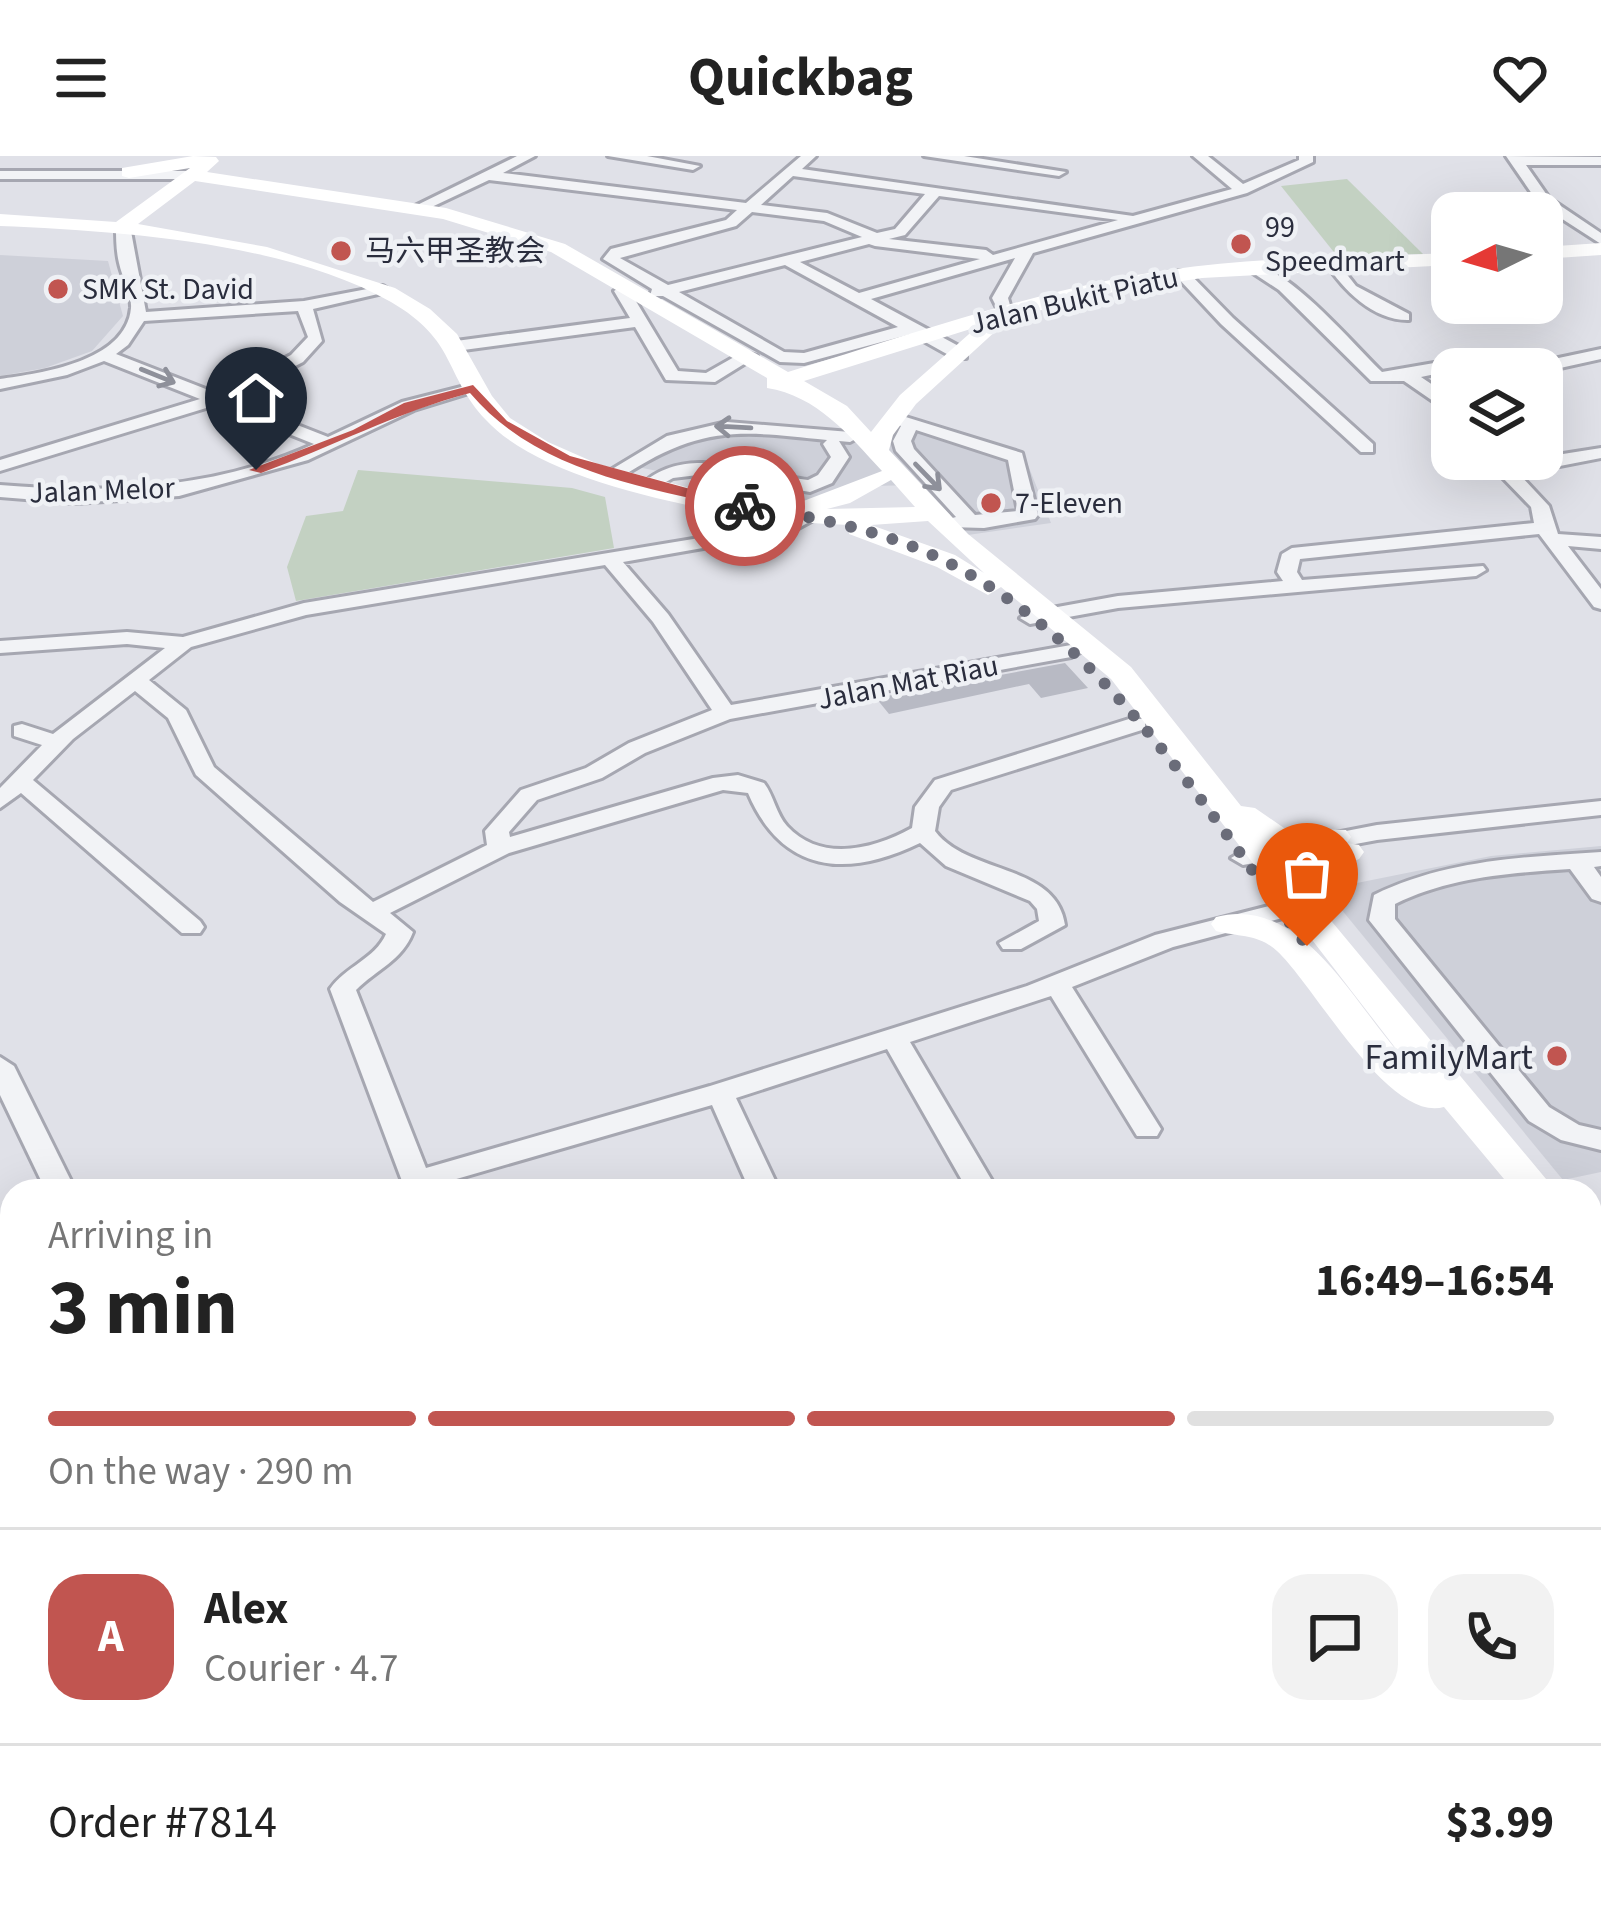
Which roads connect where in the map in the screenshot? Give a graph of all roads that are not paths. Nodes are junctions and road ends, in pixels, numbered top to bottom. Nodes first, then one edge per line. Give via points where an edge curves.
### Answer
1 (103, 156) edge
2 (215, 156) edge
3 (229, 156) edge
4 (528, 156) edge
5 (615, 156) edge
6 (809, 156) edge
7 (931, 156) edge
8 (1073, 156) edge
9 (1200, 156) edge
10 (1306, 156) edge
11 (975, 159) edge
12 (1515, 159) edge
13 (1601, 160) edge
14 (699, 161) edge
15 (91, 172) junction
16 (129, 172) junction
17 (791, 172) junction
18 (1059, 172) junction
19 (0, 175) edge
20 (191, 175) junction
21 (485, 175) junction
22 (249, 185) junction
23 (1241, 190) junction
24 (935, 192) junction
25 (653, 198) junction
26 (1032, 204) junction
27 (416, 209) junction
28 (748, 210) junction
29 (1140, 219) junction
30 (0, 220) edge
31 (123, 226) junction
32 (865, 238) junction
33 (1601, 240) edge
34 (1029, 248) junction
35 (1601, 250) edge
36 (1563, 252) edge
37 (999, 257) junction
38 (784, 259) junction
39 (1431, 260) edge
40 (1334, 263) junction
41 (762, 265) junction
42 (1256, 268) junction
43 (1182, 274) junction
44 (383, 291) junction
45 (858, 298) junction
46 (642, 299) junction
47 (304, 306) junction
48 (1007, 313) junction
49 (138, 316) junction
50 (1403, 317) dead end
51 (921, 332) junction
52 (890, 334) junction
53 (456, 346) junction
54 (960, 353) junction
55 (1601, 354) edge
56 (104, 355) junction
57 (743, 358) junction
58 (1407, 375) junction
59 (782, 381) junction
60 (0, 384) edge
61 (473, 389) junction
62 (1431, 392) edge
63 (212, 398) junction
64 (901, 420) junction
65 (841, 440) junction
66 (331, 444) junction
67 (1367, 448) dead end
68 (877, 451) junction
69 (1601, 453) edge
70 (0, 466) edge
71 (613, 475) junction
72 (880, 478) junction
73 (650, 485) junction
74 (0, 491) edge
75 (765, 509) junction
76 (806, 516) junction
77 (940, 519) junction
78 (1548, 534) junction
79 (1452, 538) junction
80 (1601, 543) edge
81 (607, 556) junction
82 (1297, 586) junction
83 (1001, 595) junction
84 (1601, 603) edge
85 (1039, 615) junction
86 (184, 643) junction
87 (0, 647) edge
88 (1072, 651) junction
89 (136, 680) junction
90 (735, 713) junction
91 (1142, 715) junction
92 (22, 731) dead end
93 (56, 742) junction
94 (18, 778) junction
95 (0, 801) edge
96 (1601, 808) edge
97 (1601, 826) edge
98 (922, 831) junction
99 (1341, 845) junction
100 (500, 848) junction
101 (1589, 860) edge
102 (1257, 863) junction
103 (1601, 894) edge
104 (1290, 908) junction
105 (375, 911) junction
106 (1228, 924) junction
107 (191, 927) dead end
108 (1012, 943) dead end
109 (1056, 983) junction
110 (893, 1035) junction
111 (1428, 1060) junction
112 (0, 1066) edge
113 (719, 1093) junction
114 (1431, 1098) junction
115 (1147, 1129) dead end
116 (1601, 1140) edge
117 (55, 1179) edge
118 (417, 1179) edge
119 (425, 1179) edge
120 (758, 1179) edge
121 (975, 1179) edge
122 (1502, 1179) edge
123 (1526, 1179) edge

1 - 15 street
2 - 16 main road
2 - 20 main road
3 - 22 main road via 220,171
4 - 21 street
5 - 14 street
6 - 17 street
7 - 11 street
8 - 18 street
9 - 23 street
10 - 23 street via 1296,170
11 - 18 street
12 - 13 street
12 - 33 street via 1544,201
14 - 25 street
15 - 16 street
15 - 19 street
16 - 20 street
17 - 24 street
17 - 28 street
18 - 26 street
20 - 22 main road
20 - 31 main road
21 - 25 street
21 - 27 street
22 - 27 main road
23 - 29 street
24 - 26 street
24 - 32 street via 900,232
25 - 28 street
26 - 29 street
27 - 46 main road via 570,254
28 - 32 street via 838,219
28 - 46 street via 731,223 611,257
29 - 34 street
30 - 31 main road
31 - 44 main road via 252,248
31 - 49 street
32 - 37 street
32 - 38 street
34 - 37 street
34 - 48 street via 1000,298
35 - 36 main road
37 - 45 street
38 - 41 street
38 - 45 street
39 - 40 main road, Jalan Bukit Piatu
40 - 42 main road, Jalan Bukit Piatu
40 - 50 street via 1351,289
41 - 46 street
41 - 52 street
42 - 43 main road, Jalan Bukit Piatu
42 - 58 street via 1373,375
43 - 48 main road, Jalan Bukit Piatu
43 - 67 street
44 - 47 street
44 - 53 main road via 435,322
45 - 51 street
46 - 52 street via 780,358
46 - 53 street
46 - 57 main road
46 - 57 street via 668,371 679,379 709,377
47 - 49 street
47 - 63 street via 315,328 311,348
48 - 51 main road, Jalan Bukit Piatu
48 - 54 main road
49 - 56 street
51 - 52 street
51 - 54 street
51 - 59 main road, Jalan Bukit Piatu
53 - 61 main road
54 - 64 main road
55 - 58 street via 1534,368 1469,362
56 - 60 street
56 -> 63 street
57 - 59 main road
58 - 62 street
59 - 65 main road
59 - 68 main road via 839,411
61 - 66 street, Jalan Melor via 408,406
61 - 71 main road via 527,440
63 - 66 street
63 - 70 street
64 - 68 main road via 876,442
64 -> 77 street via 905,451
64 - 77 street via 1016,457 1028,514 984,523
65 -> 71 street via 712,426 660,444
65 - 72 main road
65 - 73 street via 840,457 811,486 688,466
66 - 74 street, Jalan Melor via 179,490
68 - 77 main road
69 - 78 street via 1507,472 1540,506
71 - 73 main road
72 - 75 main road via 824,502
72 - 77 main road
73 - 75 main road
75 - 76 main road
76 - 77 main road
76 - 81 street via 782,530
76 - 83 main road via 909,545
77 - 83 main road
77 - 85 main road
78 - 79 street
78 - 80 street
78 - 84 street
79 - 82 street via 1292,554 1287,572
79 - 82 street via 1476,570
81 - 86 street via 304,609
81 - 90 street
82 - 85 street
83 - 85 main road
85 - 88 main road
85 - 91 main road via 1100,651
86 - 87 street via 127,638
86 - 89 street
88 - 90 street, Jalan Mat Riau
88 - 91 main road
89 - 93 street
89 - 105 street via 178,715 204,770
90 - 100 street, Jalan Mat Riau via 529,795 497,831
91 - 98 street via 943,784 926,807
91 - 99 main road via 1196,755 1257,831
91 - 102 main road
92 - 93 street
93 - 94 street
94 - 95 street
94 - 107 street
96 - 99 street
97 - 99 street
98 - 100 street via 877,854 831,854 780,831 758,788 735,782
98 - 108 street via 950,862 1046,900 1052,925
99 - 102 street
99 - 111 main road via 1299,872 1297,886
100 - 105 street
101 - 103 street
101 - 116 street via 1396,892 1382,900 1382,920 1540,1114
102 - 104 main road
104 - 106 street
104 - 111 main road
104 - 114 main road
105 - 118 street via 400,932 397,945 344,989
106 - 109 street
106 - 114 main road via 1252,923 1288,942 1386,1062
109 - 110 street
109 - 115 street
110 - 113 street
110 - 121 street
111 - 123 main road
112 - 117 street
113 - 119 street
113 - 120 street
114 - 122 main road

